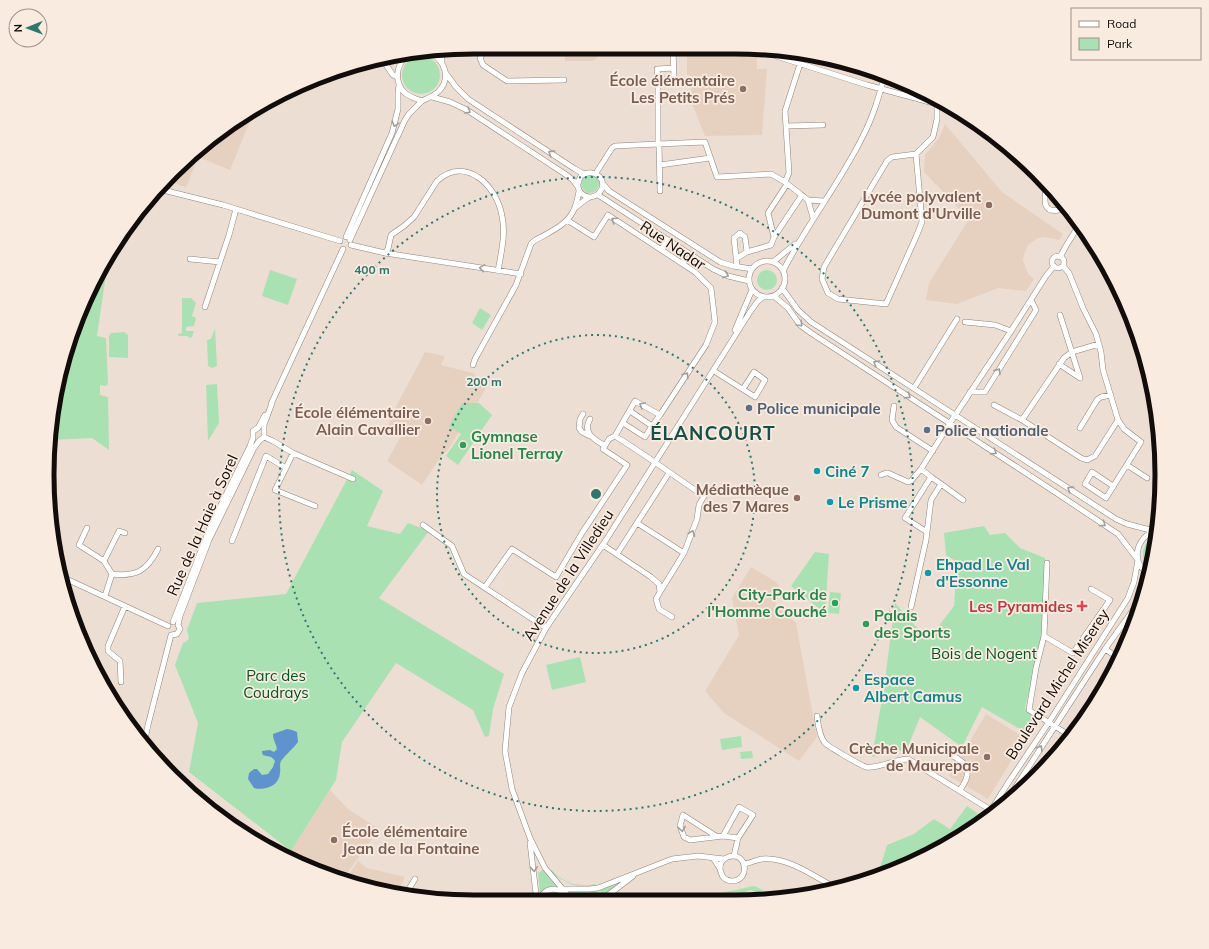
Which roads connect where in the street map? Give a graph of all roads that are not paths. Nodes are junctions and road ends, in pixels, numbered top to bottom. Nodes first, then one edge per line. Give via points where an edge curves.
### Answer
1 (482, 54) edge
2 (673, 54) edge
3 (437, 56) edge
4 (442, 56) edge
5 (778, 57) edge
6 (402, 60) edge
7 (442, 62) junction
8 (385, 64) edge
9 (800, 64) junction
10 (674, 68) junction
11 (445, 72) junction
12 (397, 78) junction
13 (658, 79) junction
14 (564, 80) dead end
15 (883, 81) edge
16 (399, 85) junction
17 (881, 88) junction
18 (432, 97) junction
19 (422, 101) junction
20 (929, 102) edge
21 (937, 106) edge
22 (824, 125) dead end
23 (786, 126) junction
24 (659, 144) junction
25 (916, 154) junction
26 (710, 158) junction
27 (660, 165) junction
28 (584, 174) junction
29 (596, 174) junction
30 (786, 183) junction
31 (603, 184) junction
32 (578, 189) junction
33 (164, 190) edge
34 (660, 191) dead end
35 (1045, 191) edge
36 (598, 195) junction
37 (802, 195) junction
38 (589, 198) junction
39 (808, 200) junction
40 (824, 201) junction
41 (575, 208) junction
42 (236, 209) junction
43 (1061, 210) edge
44 (813, 218) junction
45 (567, 220) junction
46 (1076, 230) edge
47 (774, 237) junction
48 (666, 239) junction
49 (340, 241) junction
50 (349, 241) junction
51 (798, 241) junction
52 (343, 249) junction
53 (683, 250) junction
54 (747, 252) junction
55 (385, 253) junction
56 (1060, 257) junction
57 (737, 258) junction
58 (190, 259) dead end
59 (220, 262) junction
60 (773, 262) junction
61 (737, 266) junction
62 (1054, 266) junction
63 (1063, 266) junction
64 (752, 269) junction
65 (498, 271) junction
66 (783, 271) junction
67 (521, 274) junction
68 (749, 281) junction
69 (782, 288) junction
70 (752, 290) junction
71 (774, 296) junction
72 (763, 297) junction
73 (1031, 300) junction
74 (205, 307) dead end
75 (1060, 315) dead end
76 (957, 318) dead end
77 (965, 322) dead end
78 (1012, 331) junction
79 (1099, 344) junction
80 (729, 346) junction
81 (1072, 352) junction
82 (1059, 364) junction
83 (474, 366) dead end
84 (714, 371) junction
85 (914, 388) junction
86 (743, 389) junction
87 (970, 392) junction
88 (1111, 395) junction
89 (272, 403) junction
90 (994, 405) dead end
91 (894, 406) dead end
92 (630, 411) junction
93 (583, 414) dead end
94 (660, 415) junction
95 (955, 415) junction
96 (590, 418) dead end
97 (1022, 420) junction
98 (1118, 420) junction
99 (623, 423) junction
100 (950, 423) junction
101 (652, 426) junction
102 (258, 428) junction
103 (1080, 428) dead end
104 (264, 431) junction
105 (615, 436) junction
106 (591, 437) junction
107 (252, 438) junction
108 (261, 439) junction
109 (605, 446) junction
110 (933, 451) junction
111 (293, 453) junction
112 (655, 463) junction
113 (1127, 465) junction
114 (286, 468) junction
115 (921, 469) junction
116 (669, 473) junction
117 (881, 475) dead end
118 (931, 477) junction
119 (1146, 478) dead end
120 (353, 479) dead end
121 (941, 484) junction
122 (1113, 486) junction
123 (964, 500) dead end
124 (315, 506) dead end
125 (637, 523) junction
126 (423, 524) dead end
127 (87, 528) dead end
128 (1151, 529) edge
129 (927, 532) junction
130 (125, 533) dead end
131 (1150, 533) edge
132 (232, 541) dead end
133 (603, 545) junction
134 (158, 549) dead end
135 (684, 553) junction
136 (617, 554) junction
137 (1138, 560) junction
138 (104, 561) junction
139 (1047, 563) dead end
140 (1144, 569) edge
141 (112, 574) junction
142 (67, 579) edge
143 (485, 587) junction
144 (1091, 589) dead end
145 (660, 592) junction
146 (105, 596) junction
147 (125, 606) junction
148 (911, 607) dead end
149 (1133, 611) edge
150 (672, 617) dead end
151 (176, 624) junction
152 (168, 626) junction
153 (546, 628) junction
154 (171, 635) junction
155 (1044, 636) junction
156 (1105, 649) junction
157 (1114, 655) edge
158 (121, 682) dead end
159 (817, 716) dead end
160 (1049, 722) junction
161 (1055, 726) junction
162 (1066, 733) edge
163 (146, 736) edge
164 (938, 748) dead end
165 (1015, 788) edge
166 (960, 790) junction
167 (998, 802) edge
168 (989, 809) edge
169 (716, 836) junction
170 (723, 836) junction
171 (530, 838) junction
172 (738, 838) junction
173 (734, 856) junction
174 (713, 858) junction
175 (724, 859) junction
176 (744, 864) junction
177 (720, 869) junction
178 (637, 873) junction
179 (415, 879) dead end
180 (829, 884) edge
181 (409, 889) edge
182 (562, 890) junction
183 (537, 895) edge
184 (542, 895) edge
185 (566, 895) edge
186 (608, 895) edge

1 - 14 street via 480,58 482,66 507,80
2 - 10 street
3 - 7 street
4 - 7 street
5 - 9 street
6 - 12 street
7 - 11 street
8 - 12 street
9 - 17 street
9 - 23 street via 785,111
10 - 13 street via 674,79
10 - 13 street via 657,69
11 - 18 street via 442,87
28 -> 11 street via 478,106 463,94
12 - 16 street
13 - 24 street
15 - 17 street
16 - 19 street via 404,92
16 -> 50 street via 398,115
17 - 20 street
17 - 40 street via 863,136 845,170
18 - 19 street
18 -> 32 street via 467,110 565,174 573,180
19 - 50 street via 404,120
21 - 25 street via 933,137
22 - 23 street
23 - 30 street via 789,173
24 - 26 street via 705,142
24 - 27 street
24 - 29 street via 615,146
25 - 25 street via 892,157 887,161 824,267 822,279 828,293 838,299 886,304 922,222
26 - 27 street
26 - 30 street via 717,177 772,174
27 - 34 street
28 - 29 street
28 - 32 street via 579,179
29 - 31 street
30 - 37 street
30 - 47 street via 768,213
31 - 36 street
31 - 61 street via 705,253 720,262
32 - 38 street
32 - 41 street
33 - 42 street
35 - 43 street via 1047,207 1052,212
36 - 38 street
36 - 48 street
37 - 39 street
37 - 47 street
38 - 41 street
39 - 40 street
39 - 44 street
40 - 44 street
41 - 45 street
42 - 49 street
42 - 59 street
44 - 51 street
45 - 67 street via 531,244
94 -> 45 street, Rue Nadar via 706,345 715,322 711,288 695,272 608,215 594,237
46 - 56 street
47 - 54 street via 771,246
48 - 53 street
48 - 53 street via 662,250 684,264
49 - 50 street via 342,238
49 - 52 street via 339,245
50 - 52 street via 349,248
50 - 55 street
51 - 60 street
51 - 66 street
52 - 89 street
53 -> 68 street via 713,270
54 - 57 street
54 - 57 street via 745,237 740,233 734,238
65 -> 55 street
55 - 65 street via 391,235 414,217 442,176 453,171 465,171 476,175 488,186 498,202 503,236
56 - 62 street via 1053,259
56 - 63 street via 1064,260
57 - 61 street
58 - 59 street
59 - 74 street
60 - 64 street via 760,263
60 - 66 street
61 - 64 street
62 - 63 street
62 - 73 street
63 - 79 street via 1069,272
64 - 68 street
65 - 67 street
66 - 69 street via 785,280
67 - 83 street via 475,359
68 - 70 street
69 - 71 street
85 -> 69 street via 812,322 798,310
70 - 72 street
70 - 80 street, Avenue de la Villedieu
71 - 72 street
71 -> 100 street via 788,308 800,325
72 - 80 street, Avenue de la Villedieu via 750,312
73 - 78 street
87 -> 73 street via 984,392 1036,310
75 - 81 street
76 - 85 street
77 - 78 street via 994,324
78 - 87 street
79 - 81 street
79 - 88 street
80 - 84 street, Avenue de la Villedieu
81 - 82 street
81 - 82 street via 1080,378
82 - 97 street
84 - 86 street
84 - 112 street, Avenue de la Villedieu
85 - 95 street
86 - 86 street via 754,372 765,380 755,396
87 - 95 street
88 - 98 street
88 - 103 street via 1097,400
89 - 102 street
89 - 104 street
90 - 97 street
91 - 110 street via 893,424
94 -> 92 street via 635,401
92 - 99 street
92 - 101 street
93 - 106 street via 579,428
94 - 101 street, Rue Nadar
95 - 100 street
128 -> 95 street via 1126,524 1116,519
96 - 106 street via 587,429
97 - 98 street via 1086,460 1095,456
98 - 113 street via 1124,429 1141,442
99 - 101 street via 645,437
99 - 105 street
100 - 110 street
100 -> 137 street via 1118,534
102 - 104 street
102 - 107 street via 252,431
104 - 108 street
105 - 109 street
105 - 112 street
106 - 109 street
107 - 108 street
107 - 151 street, Rue de la Haie à Sorel via 209,532
108 - 111 street via 273,441
108 - 151 street, Rue de la Haie à Sorel via 245,465 210,540
109 - 143 street via 604,449 627,465 556,577 512,549
110 - 115 street
111 - 114 street
111 - 120 street
112 - 116 street
112 - 133 street, Avenue de la Villedieu
113 - 119 street
113 - 122 street
114 - 124 street via 274,490
114 - 132 street via 266,456
115 - 117 street via 908,482 888,473
115 - 118 street
116 - 125 street
135 -> 116 street via 704,496
118 - 121 street
118 - 129 street via 905,518
121 - 123 street
121 - 129 street via 931,500
122 - 122 street via 1092,472 1085,484 1106,498
125 - 135 street
125 - 136 street
126 - 143 street via 452,546 464,574
127 - 138 street via 79,545
129 - 148 street
130 - 138 street via 119,531
131 - 137 street, Boulevard Michel Miserey via 1139,544
133 - 136 street
133 - 153 street, Avenue de la Villedieu
134 - 141 street via 150,563 142,570 127,575
135 - 145 street
136 - 145 street via 659,584
137 - 140 street
137 - 160 street, Boulevard Michel Miserey via 1128,598
138 - 141 street
139 - 155 street
141 - 146 street
142 - 146 street
143 - 153 street
144 - 155 street via 1110,600 1073,653
145 - 150 street via 656,599 659,609
146 - 147 street
147 - 152 street
147 - 158 street via 108,646 108,651 120,661
149 - 156 street, Boulevard Michel Miserey
151 - 152 street
151 - 154 street via 180,632
152 - 154 street via 167,630
153 - 171 street, Avenue de la Villedieu via 515,689 509,707 506,730 505,751 512,789
154 - 163 street
155 - 160 street via 1029,710
156 - 157 street
156 - 161 street, Boulevard Michel Miserey
159 - 166 street via 825,742 853,760 866,766 878,766 899,759 908,759
160 - 161 street
160 - 167 street, Boulevard Michel Miserey
161 - 162 street
165 -> 161 street, Boulevard Michel Miserey
164 - 166 street via 963,763 966,768 968,778
166 - 168 street
169 -> 169 street via 700,826 683,815 680,826 684,837 690,840
169 - 170 street
170 - 172 street
170 - 172 street via 739,806 753,815
171 - 182 street, Avenue de la Villedieu via 545,868
171 -> 183 street, Avenue de la Villedieu
172 - 173 street
173 - 175 street
173 - 176 street via 740,858
174 - 175 street
174 - 177 street
174 - 178 street via 698,856 672,859
175 - 177 street
176 - 177 street via 744,873 734,881 726,879 720,873
176 - 180 street via 762,859 780,860 803,869
178 - 182 street via 598,888
178 - 186 street
179 - 181 street
182 - 184 street via 550,889
182 - 185 street, Avenue de la Villedieu

